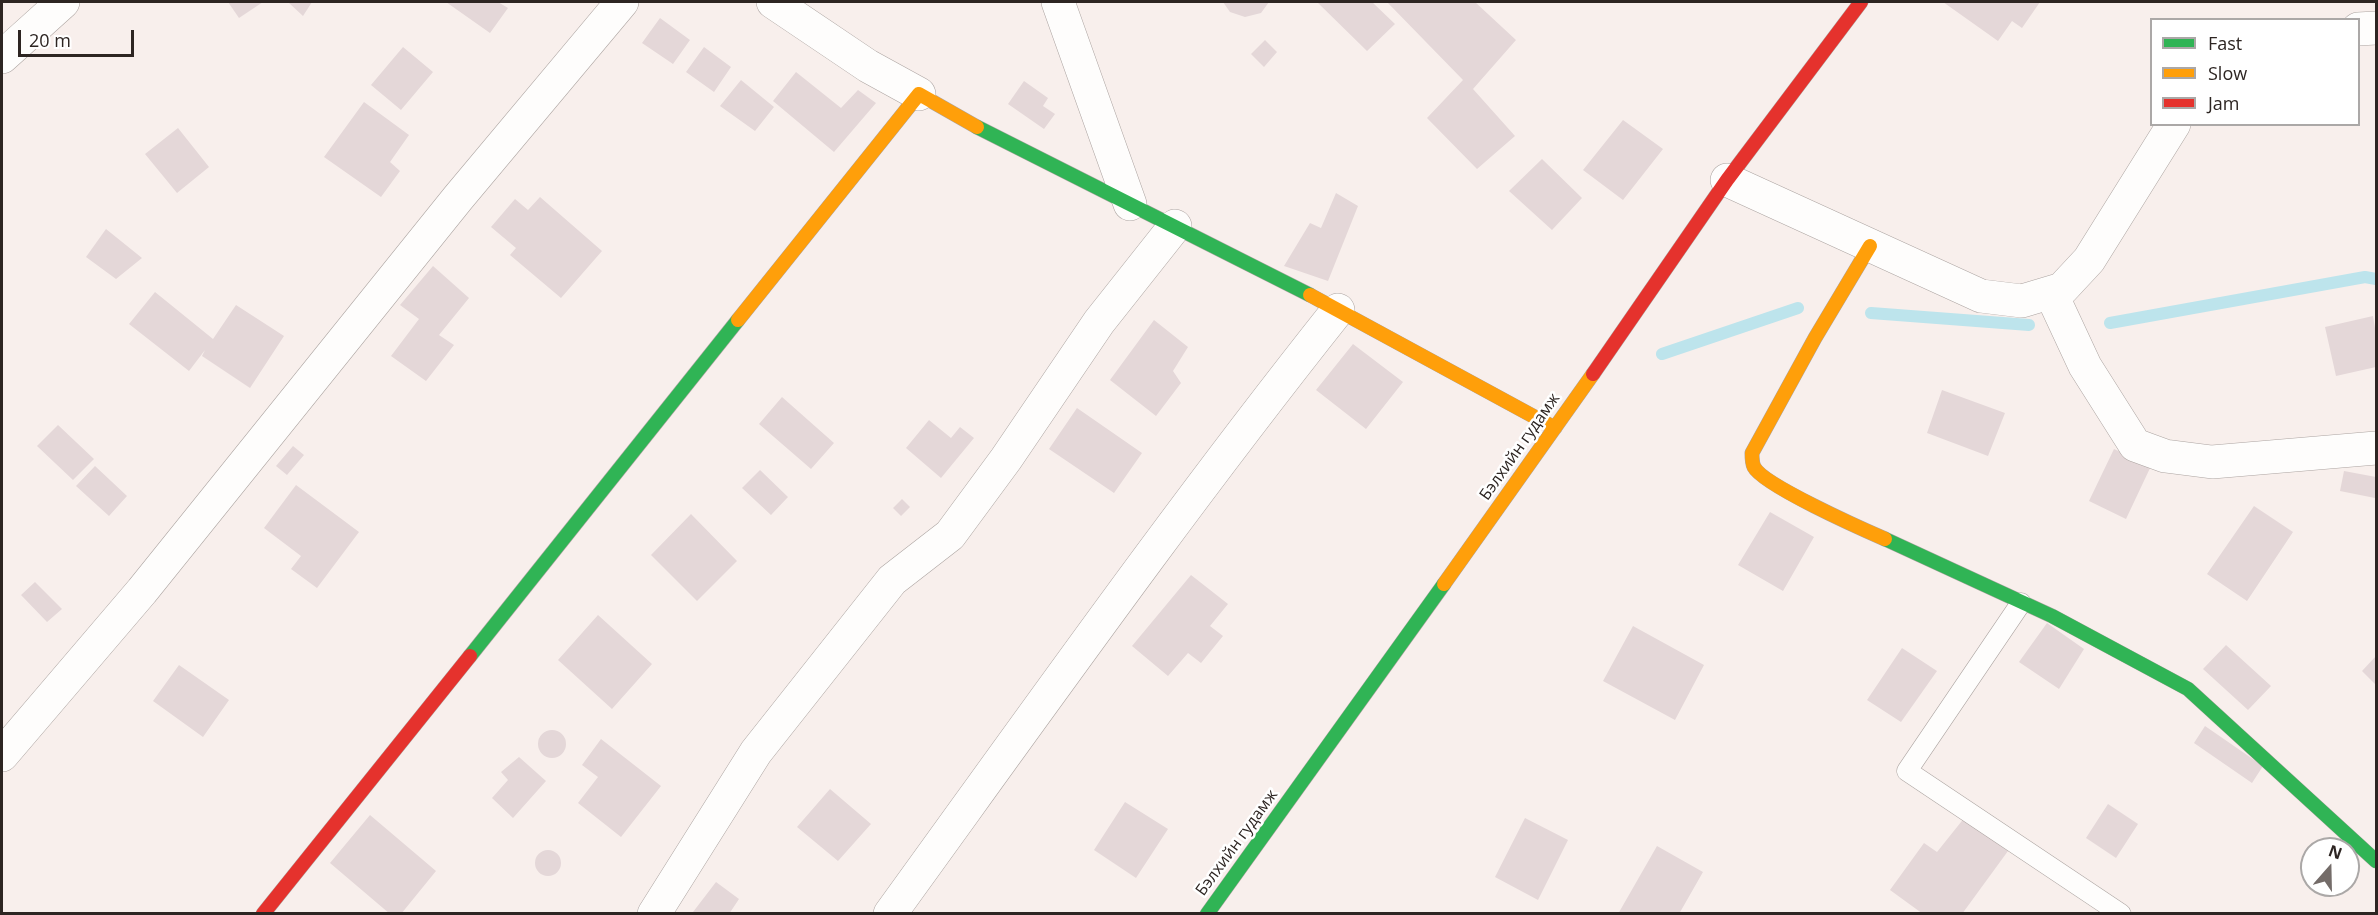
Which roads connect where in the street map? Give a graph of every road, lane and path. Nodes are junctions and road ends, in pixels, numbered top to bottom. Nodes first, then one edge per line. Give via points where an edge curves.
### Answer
1 (63, 2) edge
2 (622, 2) edge
3 (773, 2) edge
4 (1058, 2) edge
5 (1861, 2) edge
6 (2376, 28) edge
7 (2360, 29) edge
8 (2, 57) edge
9 (919, 94) junction
10 (2173, 126) edge
11 (1727, 180) junction
12 (1130, 204) junction
13 (1175, 226) junction
14 (1870, 246) junction
15 (2050, 293) junction
16 (1338, 310) junction
17 (1555, 428) junction
18 (2376, 448) edge
19 (2021, 603) junction
20 (2, 755) edge
21 (2376, 861) edge
22 (263, 914) edge
23 (654, 914) edge
24 (890, 914) edge
25 (1207, 914) edge
26 (2121, 914) edge

1 - 8 street
2 - 20 street via 458,198 142,591
3 - 9 street via 868,66
4 - 12 street
5 - 11 street, Бэлхийн гудамж
6 - 7 street
9 - 12 street via 995,138
9 - 22 street
10 - 15 street via 2089,260 2062,290
11 - 14 street
11 - 17 street, Бэлхийн гудамж
12 - 13 street
13 - 16 street
13 - 23 street via 1099,322 950,535 892,580 756,752
14 - 15 street via 1981,296 2022,301
14 - 19 street via 1752,453 1753,466 1763,477 1832,515
15 - 18 street via 2085,366 2135,445 2165,456 2212,462
16 - 17 street
16 - 24 street via 1073,662
17 - 25 street, Бэлхийн гудамж
19 - 21 street via 2188,689
19 - 26 lane via 1907,771

